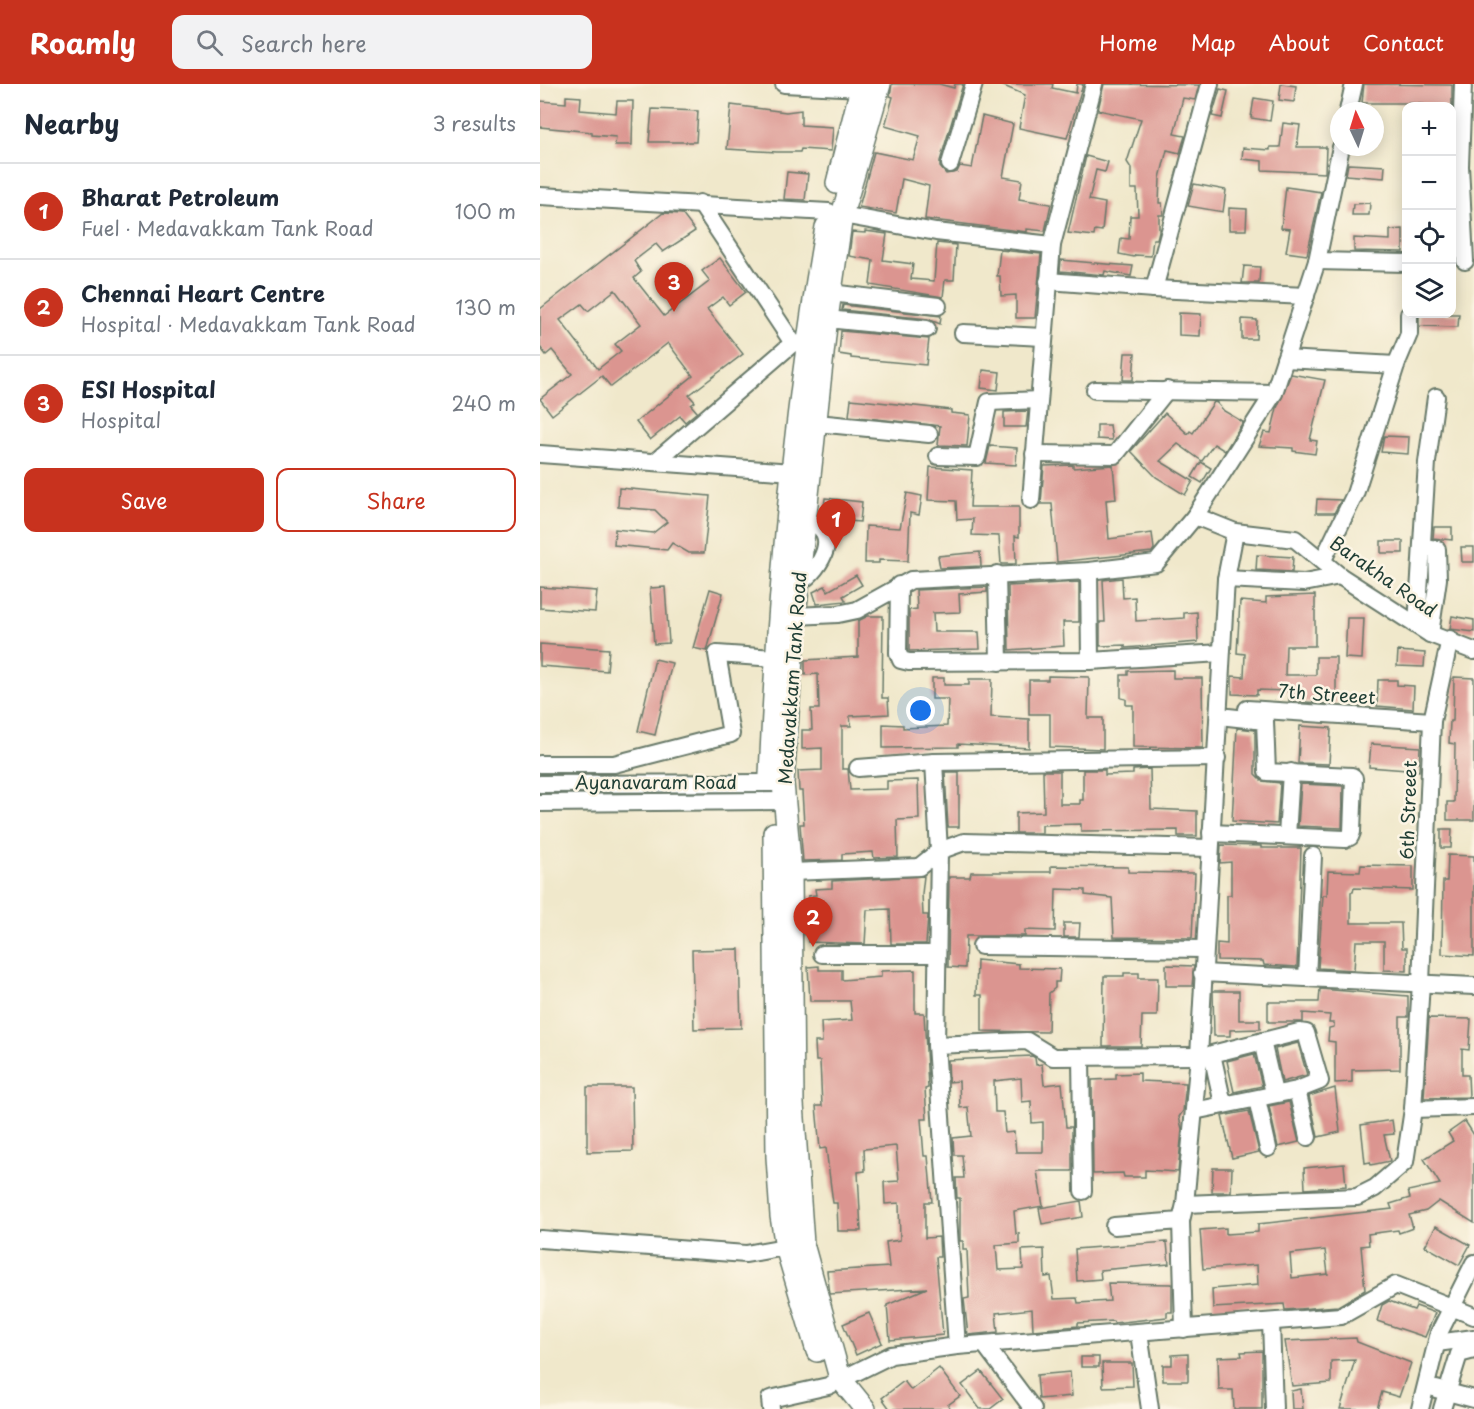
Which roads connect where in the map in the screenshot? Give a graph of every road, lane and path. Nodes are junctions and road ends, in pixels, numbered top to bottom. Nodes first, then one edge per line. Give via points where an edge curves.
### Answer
1 (784, 84) edge
2 (974, 84) edge
3 (1094, 84) edge
4 (1210, 84) edge
5 (1354, 84) edge
6 (1463, 84) edge
7 (868, 85) edge
8 (1350, 102) edge
9 (1339, 156) edge
10 (950, 164) dead end
11 (540, 196) edge
12 (700, 203) junction
13 (835, 213) junction
14 (1052, 245) junction
15 (1317, 261) junction
16 (1464, 261) edge
17 (1402, 263) edge
18 (1048, 281) junction
19 (1154, 290) junction
20 (831, 293) junction
21 (1306, 297) junction
22 (938, 306) dead end
23 (1409, 318) edge
24 (827, 319) junction
25 (927, 328) dead end
26 (963, 333) dead end
27 (1043, 337) junction
28 (809, 344) junction
29 (1285, 359) junction
30 (1396, 365) junction
31 (1095, 390) dead end
32 (1167, 390) junction
33 (1274, 393) junction
34 (1436, 397) dead end
35 (1039, 400) junction
36 (817, 423) junction
37 (929, 434) dead end
38 (540, 454) edge
39 (1034, 454) junction
40 (938, 456) dead end
41 (656, 461) junction
42 (793, 472) junction
43 (1031, 500) dead end
44 (1195, 516) junction
45 (1235, 532) junction
46 (1323, 560) junction
47 (1089, 571) junction
48 (997, 574) junction
49 (1340, 576) junction
50 (1226, 579) junction
51 (898, 585) junction
52 (795, 616) junction
53 (1424, 629) junction
54 (1450, 639) junction
55 (1474, 651) edge
56 (1221, 653) junction
57 (775, 658) junction
58 (1090, 660) junction
59 (999, 662) junction
60 (1219, 711) junction
61 (1432, 721) junction
62 (1217, 758) junction
63 (934, 762) junction
64 (540, 764) edge
65 (858, 768) dead end
66 (1291, 772) junction
67 (540, 784) edge
68 (778, 793) junction
69 (540, 802) edge
70 (1287, 836) junction
71 (1211, 840) junction
72 (939, 851) junction
73 (1313, 856) dead end
74 (791, 872) junction
75 (981, 946) dead end
76 (1203, 949) junction
77 (822, 954) dead end
78 (936, 954) junction
79 (1202, 973) junction
80 (1307, 978) junction
81 (1421, 983) junction
82 (1474, 986) edge
83 (1262, 1041) junction
84 (936, 1045) junction
85 (1199, 1056) junction
86 (1081, 1058) junction
87 (1297, 1089) junction
88 (1274, 1093) junction
89 (1257, 1099) junction
90 (1223, 1104) junction
91 (1413, 1108) junction
92 (1472, 1110) edge
93 (1194, 1112) junction
94 (1308, 1137) dead end
95 (1268, 1148) dead end
96 (1083, 1191) dead end
97 (1183, 1213) junction
98 (1114, 1226) dead end
99 (540, 1239) edge
100 (794, 1245) junction
101 (1474, 1263) edge
102 (1452, 1308) junction
103 (1474, 1316) edge
104 (1271, 1322) junction
105 (1184, 1329) junction
106 (1139, 1333) junction
107 (1474, 1338) edge
108 (1437, 1343) junction
109 (985, 1345) junction
110 (957, 1346) junction
111 (1474, 1350) edge
112 (834, 1382) junction
113 (1446, 1391) junction
114 (1474, 1399) edge
115 (1420, 1402) edge
116 (771, 1409) edge
117 (848, 1409) edge
118 (865, 1409) edge
119 (1033, 1409) edge
120 (1150, 1409) edge
121 (1274, 1409) edge
122 (1442, 1409) edge

1 - 7 street
2 - 10 street
3 - 14 street
4 - 19 street
5 - 8 street
6 - 16 street via 1460,166
7 - 13 main road, Medavakkam Tank Road
9 - 15 street
11 - 12 street
12 - 13 street
12 - 28 street
13 - 14 street via 936,232
13 - 20 main road, Medavakkam Tank Road
13 - 28 main road, Medavakkam Tank Road
14 - 18 street
15 - 17 street
15 - 21 street
18 - 19 street
18 - 27 street
19 - 21 street
20 - 22 street
20 - 24 main road, Medavakkam Tank Road
21 - 29 street
23 - 30 street via 1410,334
24 - 25 street
24 - 28 main road, Medavakkam Tank Road
26 - 27 street
27 - 35 street
28 - 36 main road, Medavakkam Tank Road
28 - 41 street
28 - 42 main road, Medavakkam Tank Road
29 - 30 street
29 - 33 street
30 - 46 street via 1355,494
31 - 32 street
32 - 33 street
32 - 39 street via 1115,456
33 - 44 street
34 - 53 street via 1427,462 1423,547 1437,549 1437,579
35 - 39 street
35 - 40 street via 988,402 977,457
36 - 37 street
36 - 52 main road, Medavakkam Tank Road
38 - 41 street
39 - 43 street
41 - 42 street
42 - 57 main road, Medavakkam Tank Road
44 - 45 street, Barakha Road
44 - 47 street via 1156,563
45 - 46 street, Barakha Road via 1295,539
45 - 50 street
46 - 49 street, Barakha Road
47 - 48 street
47 - 58 street
48 - 51 street via 911,580
48 - 59 street
49 - 50 street via 1304,583
49 - 53 street, Barakha Road
50 - 56 street
51 - 52 street via 856,610 838,615
51 - 59 street via 898,653 902,660
52 - 68 main road, Medavakkam Tank Road
53 - 54 street, Barakha Road
54 - 55 street, Barakha Road
54 - 61 street, 6th Streeet
56 - 58 street
56 - 60 street
57 - 64 street via 717,654 731,734 614,764
57 - 68 main road, Medavakkam Tank Road
58 - 59 street
60 - 61 street, 7th Streeet
60 - 62 street
60 - 66 street via 1265,722 1267,772
61 - 81 street, 6th Streeet
62 - 63 street
62 - 71 street
63 - 65 street
63 - 72 street
66 - 70 street
66 - 70 street via 1352,776 1352,832 1345,839
67 - 68 street, Ayanavaram Road
68 - 69 street, Ayanavaram Road
68 - 74 main road, Medavakkam Tank Road
68 - 100 main road, Medavakkam Tank Road via 777,1157
70 - 71 street
71 - 72 street via 964,842
71 - 76 street
72 - 74 street via 919,867
72 - 78 street
73 - 80 street
74 - 100 main road, Medavakkam Tank Road
75 - 76 street
76 - 79 street
77 - 78 street
78 - 84 street
79 - 80 street
79 - 85 street
80 - 81 street
81 - 82 street
81 - 91 street, 6th Streeet
83 - 87 street via 1299,1032 1309,1037 1320,1081
83 - 88 street
83 - 90 street via 1212,1054
84 - 86 street via 1027,1041 1053,1057
84 - 110 street
85 - 86 street
85 - 93 street
86 - 96 street
87 - 88 street
87 - 94 street
88 - 89 street
89 - 90 street
89 - 95 street
90 - 93 street
91 - 92 street
91 - 97 street, 6th Streeet via 1405,1162 1367,1193
93 - 97 street
97 - 98 street, 6th Streeet
97 - 105 street
99 - 100 street via 746,1254
100 - 112 main road, Medavakkam Tank Road
101 - 102 street
102 - 103 street
102 - 104 street via 1396,1285 1341,1316
102 - 108 street
104 - 105 street
104 - 121 street
105 - 106 street
106 - 109 street
106 - 120 street
107 - 108 street
108 - 115 street
109 - 110 street
109 - 119 street
110 - 112 street via 891,1355
111 - 113 street via 1459,1354
112 - 116 street via 770,1399
112 - 117 main road, Medavakkam Tank Road
112 - 118 main road, Medavakkam Tank Road
113 - 114 street
113 - 115 street
113 - 122 street

